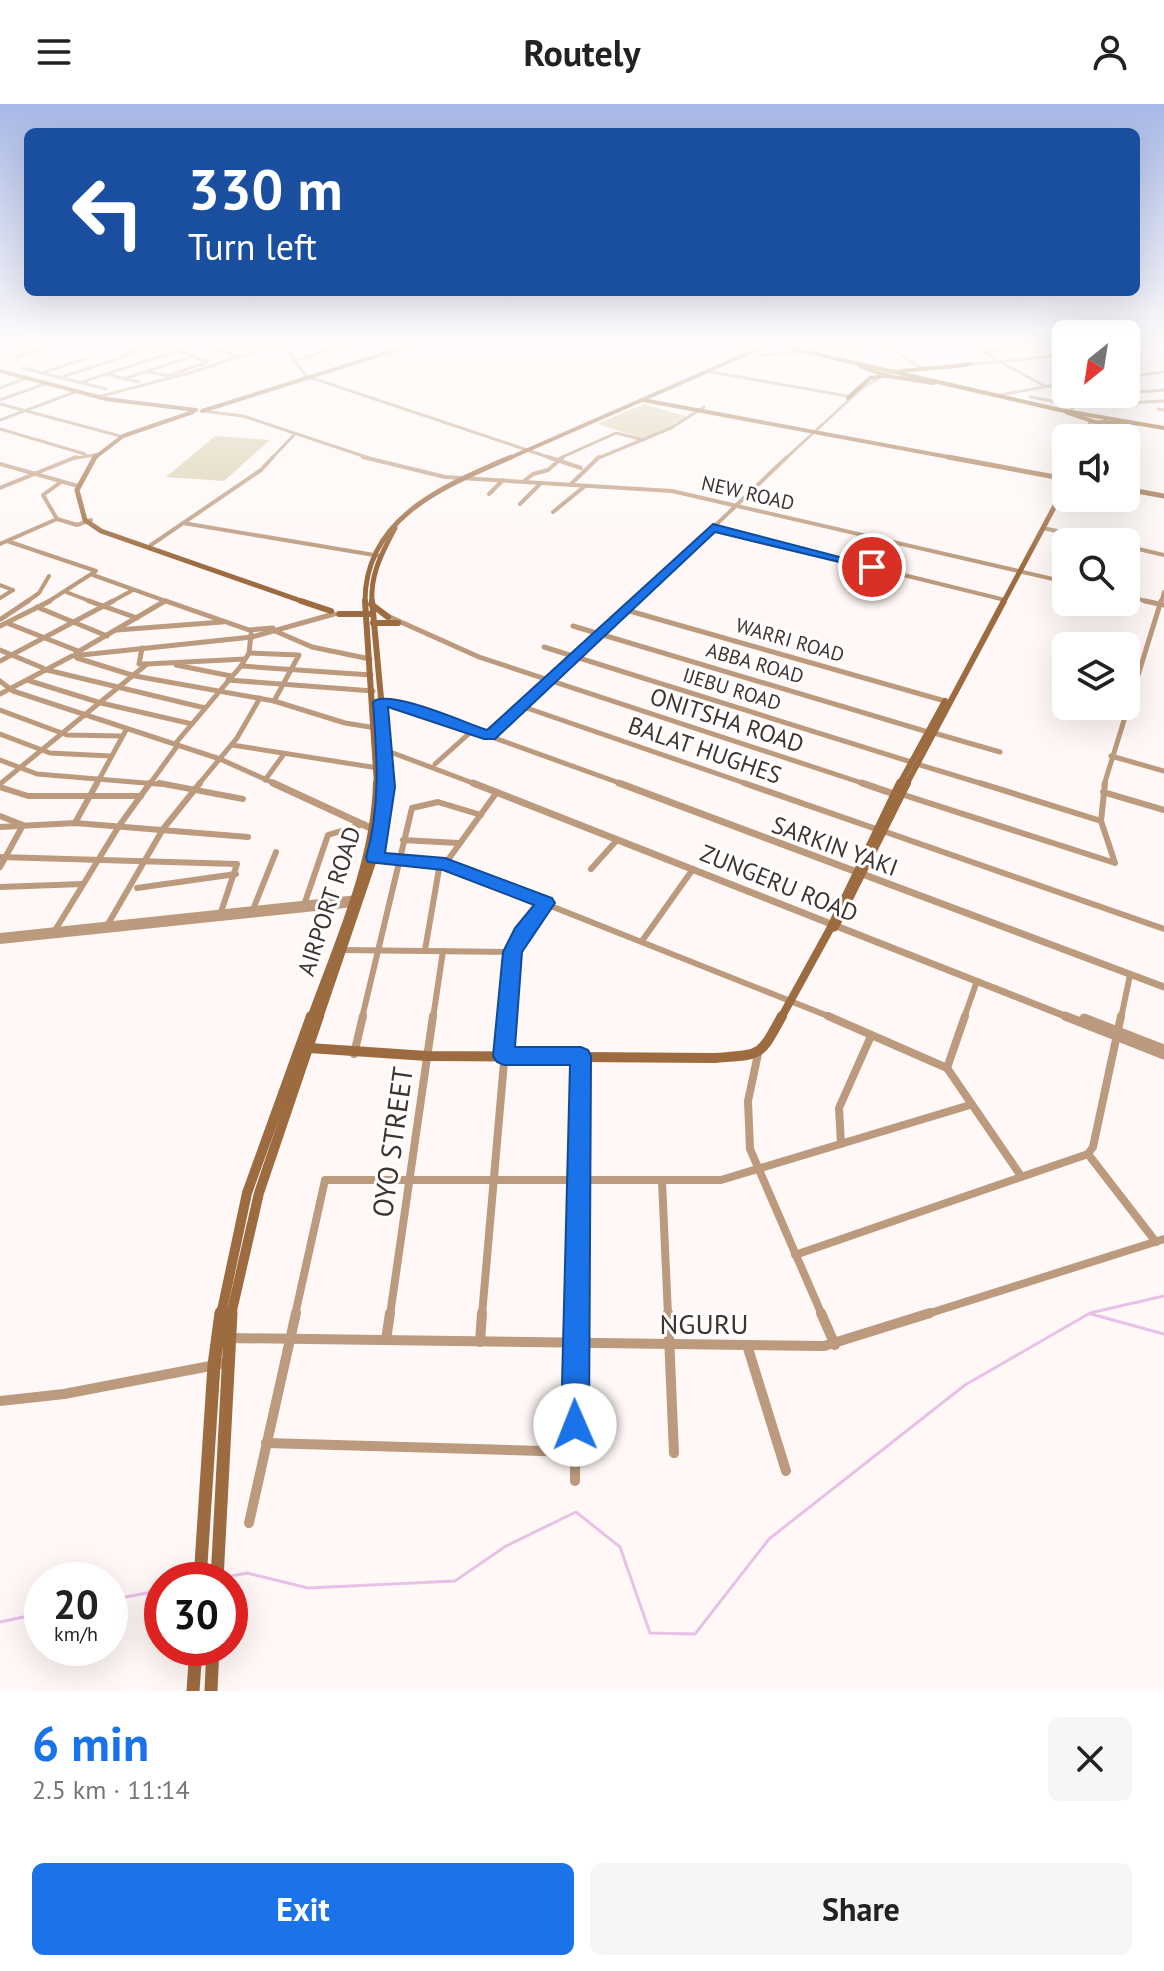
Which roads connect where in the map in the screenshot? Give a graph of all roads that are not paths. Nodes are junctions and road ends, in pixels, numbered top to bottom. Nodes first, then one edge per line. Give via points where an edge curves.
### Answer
1 (56, 419) edge
2 (173, 419) edge
3 (249, 419) edge
4 (435, 419) edge
5 (600, 419) edge
6 (688, 419) edge
7 (759, 419) edge
8 (825, 419) edge
9 (1097, 419) junction
10 (1111, 419) edge
11 (1119, 419) edge
12 (1121, 421) junction
13 (1094, 424) edge
14 (1094, 424) edge
15 (1096, 424) edge
16 (1164, 427) edge
17 (0, 429) edge
18 (139, 430) junction
19 (814, 430) junction
20 (293, 435) junction
21 (120, 436) junction
22 (644, 440) junction
23 (528, 450) junction
24 (94, 455) junction
25 (556, 460) junction
26 (0, 464) edge
27 (581, 468) junction
28 (35, 475) junction
29 (1052, 476) edge
30 (463, 478) junction
31 (503, 480) junction
32 (524, 481) junction
33 (61, 482) junction
34 (541, 483) junction
35 (564, 484) junction
36 (571, 484) junction
37 (78, 486) junction
38 (585, 486) junction
39 (0, 488) edge
40 (626, 488) junction
41 (1140, 493) edge
42 (489, 494) dead end
43 (1164, 497) edge
44 (520, 504) dead end
45 (736, 506) junction
46 (1052, 508) edge
47 (1052, 509) edge
48 (553, 512) dead end
49 (57, 519) junction
50 (89, 521) junction
51 (183, 523) junction
52 (713, 528) junction
53 (1043, 528) junction
54 (1052, 530) edge
55 (7, 541) junction
56 (0, 544) edge
57 (151, 545) junction
58 (1140, 549) edge
59 (376, 555) junction
60 (1164, 555) edge
61 (1021, 571) junction
62 (93, 575) junction
63 (49, 576) dead end
64 (1052, 579) edge
65 (1, 587) edge
66 (133, 590) junction
67 (66, 592) junction
68 (1164, 592) edge
69 (39, 593) junction
70 (0, 598) edge
71 (55, 598) junction
72 (1001, 599) junction
73 (1140, 599) edge
74 (165, 601) junction
75 (1162, 604) edge
76 (104, 606) junction
77 (37, 607) junction
78 (626, 610) junction
79 (336, 612) junction
80 (370, 613) junction
81 (137, 618) junction
82 (392, 620) junction
83 (226, 621) junction
84 (9, 622) junction
85 (74, 623) junction
86 (0, 626) edge
87 (573, 626) dead end
88 (274, 629) junction
89 (117, 630) junction
90 (599, 633) junction
91 (252, 635) junction
92 (107, 636) junction
93 (44, 638) junction
94 (544, 647) dead end
95 (142, 648) junction
96 (0, 650) edge
97 (75, 653) junction
98 (11, 655) junction
99 (247, 656) junction
100 (575, 657) junction
101 (370, 659) junction
102 (0, 661) edge
103 (970, 662) junction
104 (147, 664) junction
105 (168, 664) junction
106 (241, 666) junction
107 (45, 669) junction
108 (291, 670) junction
109 (371, 675) junction
110 (135, 676) junction
111 (0, 678) edge
112 (230, 678) junction
113 (27, 680) junction
114 (549, 681) junction
115 (283, 686) junction
116 (7, 690) edge
117 (118, 690) junction
118 (218, 692) junction
119 (260, 698) junction
120 (376, 698) junction
121 (274, 701) junction
122 (945, 701) junction
123 (101, 703) junction
124 (521, 706) junction
125 (205, 708) junction
126 (0, 710) edge
127 (85, 716) junction
128 (192, 724) junction
129 (376, 728) junction
130 (473, 730) junction
131 (931, 732) junction
132 (63, 733) junction
133 (124, 733) junction
134 (0, 734) edge
135 (491, 734) junction
136 (177, 744) junction
137 (231, 745) junction
138 (382, 750) junction
139 (42, 751) junction
140 (1000, 752) dead end
141 (284, 754) junction
142 (110, 756) junction
143 (1111, 756) junction
144 (220, 759) junction
145 (0, 760) edge
146 (914, 763) junction
147 (435, 764) junction
148 (20, 767) junction
149 (378, 768) junction
150 (1164, 771) edge
151 (100, 776) junction
152 (265, 780) junction
153 (151, 782) junction
154 (0, 785) edge
155 (192, 791) junction
156 (497, 792) junction
157 (1103, 792) junction
158 (897, 794) junction
159 (89, 796) junction
160 (141, 796) junction
161 (243, 799) dead end
162 (1164, 810) edge
163 (481, 815) junction
164 (0, 816) edge
165 (1101, 821) junction
166 (75, 823) junction
167 (364, 824) junction
168 (23, 825) junction
169 (119, 826) junction
170 (0, 827) edge
171 (163, 829) junction
172 (375, 830) junction
173 (880, 830) junction
174 (248, 837) dead end
175 (403, 840) junction
176 (617, 840) junction
177 (458, 843) junction
178 (276, 852) dead end
179 (2, 857) edge
180 (99, 858) junction
181 (375, 858) junction
182 (144, 860) junction
183 (400, 860) junction
184 (443, 863) junction
185 (0, 867) edge
186 (591, 869) dead end
187 (693, 869) junction
188 (859, 873) junction
189 (236, 874) junction
190 (83, 884) junction
191 (0, 887) edge
192 (137, 888) dead end
193 (356, 901) junction
194 (305, 902) junction
195 (546, 903) junction
196 (254, 907) junction
197 (220, 913) junction
198 (108, 924) junction
199 (833, 925) junction
200 (1164, 929) edge
201 (54, 932) junction
202 (0, 938) edge
203 (642, 941) junction
204 (342, 950) junction
205 (377, 950) junction
206 (425, 950) junction
207 (443, 951) junction
208 (513, 952) junction
209 (1130, 975) junction
210 (977, 981) junction
211 (1164, 987) edge
212 (791, 1000) junction
213 (1118, 1034) junction
214 (871, 1036) junction
215 (309, 1048) junction
216 (1164, 1052) edge
217 (354, 1054) junction
218 (758, 1054) junction
219 (427, 1056) junction
220 (504, 1056) junction
221 (581, 1056) junction
222 (947, 1068) junction
223 (970, 1105) junction
224 (841, 1144) junction
225 (1088, 1154) junction
226 (757, 1172) junction
227 (1021, 1176) junction
228 (409, 1179) junction
229 (492, 1181) junction
230 (662, 1181) junction
231 (578, 1183) junction
232 (1160, 1240) edge
233 (795, 1255) junction
234 (228, 1338) junction
235 (289, 1339) junction
236 (386, 1340) junction
237 (480, 1342) junction
238 (574, 1343) junction
239 (671, 1345) junction
240 (747, 1345) junction
241 (835, 1345) junction
242 (226, 1363) junction
243 (214, 1365) junction
244 (0, 1401) edge
245 (266, 1443) junction
246 (575, 1452) junction
247 (674, 1453) dead end
248 (786, 1471) dead end
249 (575, 1481) dead end
250 (249, 1523) dead end
251 (201, 1562) edge
252 (218, 1562) edge
253 (195, 1666) edge
254 (212, 1666) edge
255 (193, 1691) edge
256 (211, 1691) edge

1 - 21 street
2 - 18 main road
3 - 20 street
4 - 23 street
5 - 23 main road, AIRPORT ROAD
6 - 22 street
7 - 19 main road
8 - 19 street
9 - 13 main road
9 - 14 main road
9 - 16 main road
10 - 12 main road, bridge
11 - 16 main road, bridge
12 - 15 main road, bridge
12 - 16 main road, bridge
17 - 24 street
18 - 21 main road
18 - 24 main road
19 - 29 main road
19 - 45 street
20 - 30 street via 367,461
20 - 51 street via 261,470
21 - 24 main road
22 - 25 street via 616,433
22 - 27 street
23 - 25 street
23 - 30 main road, AIRPORT ROAD
24 - 28 street via 78,456
24 - 37 main road
24 - 50 main road via 82,490
25 - 27 street
25 - 32 street
26 - 28 street
27 - 36 street
28 - 33 street
28 - 39 street
30 - 31 street, NEW ROAD
30 - 32 street, NEW ROAD
30 - 59 main road, AIRPORT ROAD via 416,504
31 - 32 street, NEW ROAD
31 - 42 street
32 - 34 street, NEW ROAD
32 - 35 street, NEW ROAD
33 - 37 street
33 - 49 street via 43,495
34 - 35 street, NEW ROAD
34 - 44 street
35 - 36 street, NEW ROAD
35 - 38 street, NEW ROAD
36 - 40 street, NEW ROAD
37 - 50 main road via 77,498
38 - 40 street, NEW ROAD
38 - 48 street
40 - 45 street, NEW ROAD
41 - 43 main road
45 - 52 street
45 - 61 street, NEW ROAD
46 - 61 main road
47 - 53 main road
49 - 50 street
49 - 55 street
50 - 57 main road
50 - 79 main road via 101,531
51 - 57 street
51 - 59 street
52 - 72 street
52 - 78 street
53 - 54 street
53 - 61 main road
55 - 56 street
55 - 62 street via 95,570
57 - 79 main road
58 - 60 street
59 - 80 main road, AIRPORT ROAD via 367,572
61 - 64 street, NEW ROAD
61 - 72 main road
61 - 103 main road
62 - 66 street
62 - 67 street
63 - 69 street
65 - 70 street via 13,590
66 - 74 street
66 - 76 street
67 - 71 street
67 - 76 street
68 - 75 street
69 - 71 street
69 - 84 street via 1,619
71 - 77 street
72 - 103 main road
73 - 75 street
74 - 81 street
74 - 83 street
75 - 143 street
76 - 81 street
76 - 85 street
77 - 84 street
77 - 85 street
78 - 90 street
78 - 122 street, WARRI ROAD
79 - 80 main road
79 - 88 street
80 - 82 main road
80 - 82 main road
80 - 101 main road, AIRPORT ROAD
80 - 120 main road, AIRPORT ROAD
81 - 89 street
82 - 114 street, ONITSHA ROAD
83 - 88 street via 249,630
83 - 89 street
84 - 86 street
84 - 93 street
85 - 92 street
85 - 93 street
87 - 90 street, ABBA ROAD
88 - 91 street
88 - 101 street via 312,647
89 - 92 street
90 - 100 street
90 - 131 street, ABBA ROAD
91 - 95 street
91 - 97 street
91 - 99 street
92 - 97 street
93 - 97 street
93 - 98 street
94 - 100 street, IJEBU ROAD
95 - 97 street
95 - 104 street via 139,664
96 - 98 street
97 - 107 street
97 - 110 street
98 - 102 street
98 - 107 street
99 - 105 street
99 - 106 street
99 - 108 street via 299,655
100 - 114 street
100 - 146 street, IJEBU ROAD
101 - 109 main road, AIRPORT ROAD
103 - 122 main road
103 - 131 main road
104 - 105 street
104 - 110 street
105 - 112 street
106 - 108 street
106 - 112 street
107 - 113 street
107 - 116 street
107 - 117 street
108 - 109 street
108 - 115 street
109 - 120 main road, AIRPORT ROAD
110 - 117 street
110 - 118 street
111 - 116 street
112 - 115 street
112 - 118 street
113 - 116 street
113 - 123 street
114 - 124 street
114 - 158 street, ONITSHA ROAD
115 - 120 street
115 - 121 street
116 - 127 street
117 - 123 street
117 - 125 street
118 - 119 street
118 - 125 street
119 - 121 street
119 - 137 street
120 - 129 main road, AIRPORT ROAD
120 - 130 street, SARKIN YAKI
120 - 135 street
120 - 138 main road, AIRPORT ROAD
121 - 129 street
122 - 131 main road
123 - 127 street
123 - 128 street
124 - 135 street
124 - 173 street, BALAT HUGHES
125 - 128 street
126 - 132 street
127 - 132 street
127 - 133 street
128 - 136 street
129 - 138 main road, AIRPORT ROAD
130 - 135 street, SARKIN YAKI
130 - 147 street
131 - 140 street, ABBA ROAD
131 - 146 main road
132 - 133 street
132 - 139 street
133 - 136 street
133 - 142 street
134 - 139 street
135 - 188 street, SARKIN YAKI
136 - 144 street
136 - 153 street
137 - 141 street
137 - 144 street
138 - 147 street
138 - 149 main road, AIRPORT ROAD
138 - 156 street, ZUNGERU ROAD
138 - 181 main road, AIRPORT ROAD via 387,802
139 - 142 street
139 - 148 street
141 - 149 street
141 - 152 street
142 - 151 street
143 - 150 street
143 - 157 street
144 - 152 street
144 - 155 street
145 - 148 street
146 - 158 main road
146 - 165 street, IJEBU ROAD
147 - 199 street
148 - 151 street via 43,774
148 - 154 street
149 - 172 main road, AIRPORT ROAD
151 - 153 street
151 - 159 street
152 - 167 street
153 - 155 street
153 - 160 street
154 - 159 street via 28,796
155 - 161 street
155 - 171 street
156 - 163 street
156 - 176 street, ZUNGERU ROAD
157 - 162 street
157 - 165 street
158 - 165 street, ONITSHA ROAD via 1115,863
158 - 173 main road
159 - 160 street
159 - 166 street
160 - 169 street
163 - 175 street via 447,803 419,803
163 - 177 street
164 - 168 street
166 - 168 street
166 - 169 street
167 - 172 street
167 - 194 street via 328,835
168 - 170 street
168 - 179 street
169 - 171 street
169 - 180 street
171 - 174 street
171 - 182 street
172 - 193 main road, AIRPORT ROAD
173 - 188 main road
173 - 200 street, BALAT HUGHES
175 - 177 street
175 - 183 street
176 - 186 street
176 - 187 street, ZUNGERU ROAD
177 - 184 street
178 - 196 street
179 - 180 street
179 - 185 street
180 - 182 street
180 - 190 street
181 - 183 street
181 - 193 main road, AIRPORT ROAD
182 - 189 street via 237,864
182 - 198 street
183 - 184 street
183 - 205 street
184 - 195 street
184 - 206 street
187 - 199 street, ZUNGERU ROAD
187 - 203 street
188 - 199 main road
188 - 209 street, SARKIN YAKI
189 - 192 street
189 - 197 street
190 - 191 street
190 - 201 street
193 - 194 street
193 - 197 street
193 - 204 main road, AIRPORT ROAD
193 - 243 main road, AIRPORT ROAD via 247,1193 226,1279
194 - 196 street
195 - 203 street
195 - 208 street
196 - 197 street
197 - 198 street
197 - 201 street
198 - 201 street
199 - 210 street, ZUNGERU ROAD
199 - 212 main road
199 - 213 street
201 - 202 street
203 - 212 street
204 - 205 street
204 - 215 main road, AIRPORT ROAD
205 - 206 street
205 - 217 street
206 - 207 street
207 - 208 street
207 - 219 street, OYO STREET
208 - 220 street
209 - 211 street, SARKIN YAKI
209 - 213 street
210 - 213 street, ZUNGERU ROAD
210 - 222 street
212 - 214 street
212 - 218 main road
213 - 216 street, ZUNGERU ROAD
213 - 225 street
214 - 222 street
214 - 224 street via 839,1108
215 - 217 main road
215 - 234 main road, AIRPORT ROAD via 246,1237
217 - 219 main road
218 - 221 main road
218 - 226 street via 746,1122
219 - 220 main road
219 - 228 street, OYO STREET
220 - 221 main road
220 - 229 street
221 - 231 street
222 - 223 street
223 - 224 street
223 - 227 street
224 - 226 street
225 - 227 street
225 - 232 street
226 - 230 street via 721,1180
226 - 233 street
227 - 233 street
228 - 229 street
228 - 235 street via 325,1180
228 - 236 street, OYO STREET
229 - 231 street
229 - 237 street
230 - 231 street
230 - 239 street
231 - 238 street
232 - 241 street, NGURU
233 - 241 street
234 - 235 street, NGURU
234 - 242 main road, AIRPORT ROAD
235 - 236 street, NGURU
235 - 245 street
236 - 237 street, NGURU
237 - 238 street, NGURU
238 - 239 street, NGURU
238 - 246 street
239 - 240 street, NGURU
239 - 247 street
240 - 241 street, NGURU
240 - 248 street
242 - 243 street
242 - 252 main road, AIRPORT ROAD
243 - 244 street
243 - 251 main road, AIRPORT ROAD
245 - 246 street
245 - 250 street
246 - 249 street
253 - 255 main road
254 - 256 main road

